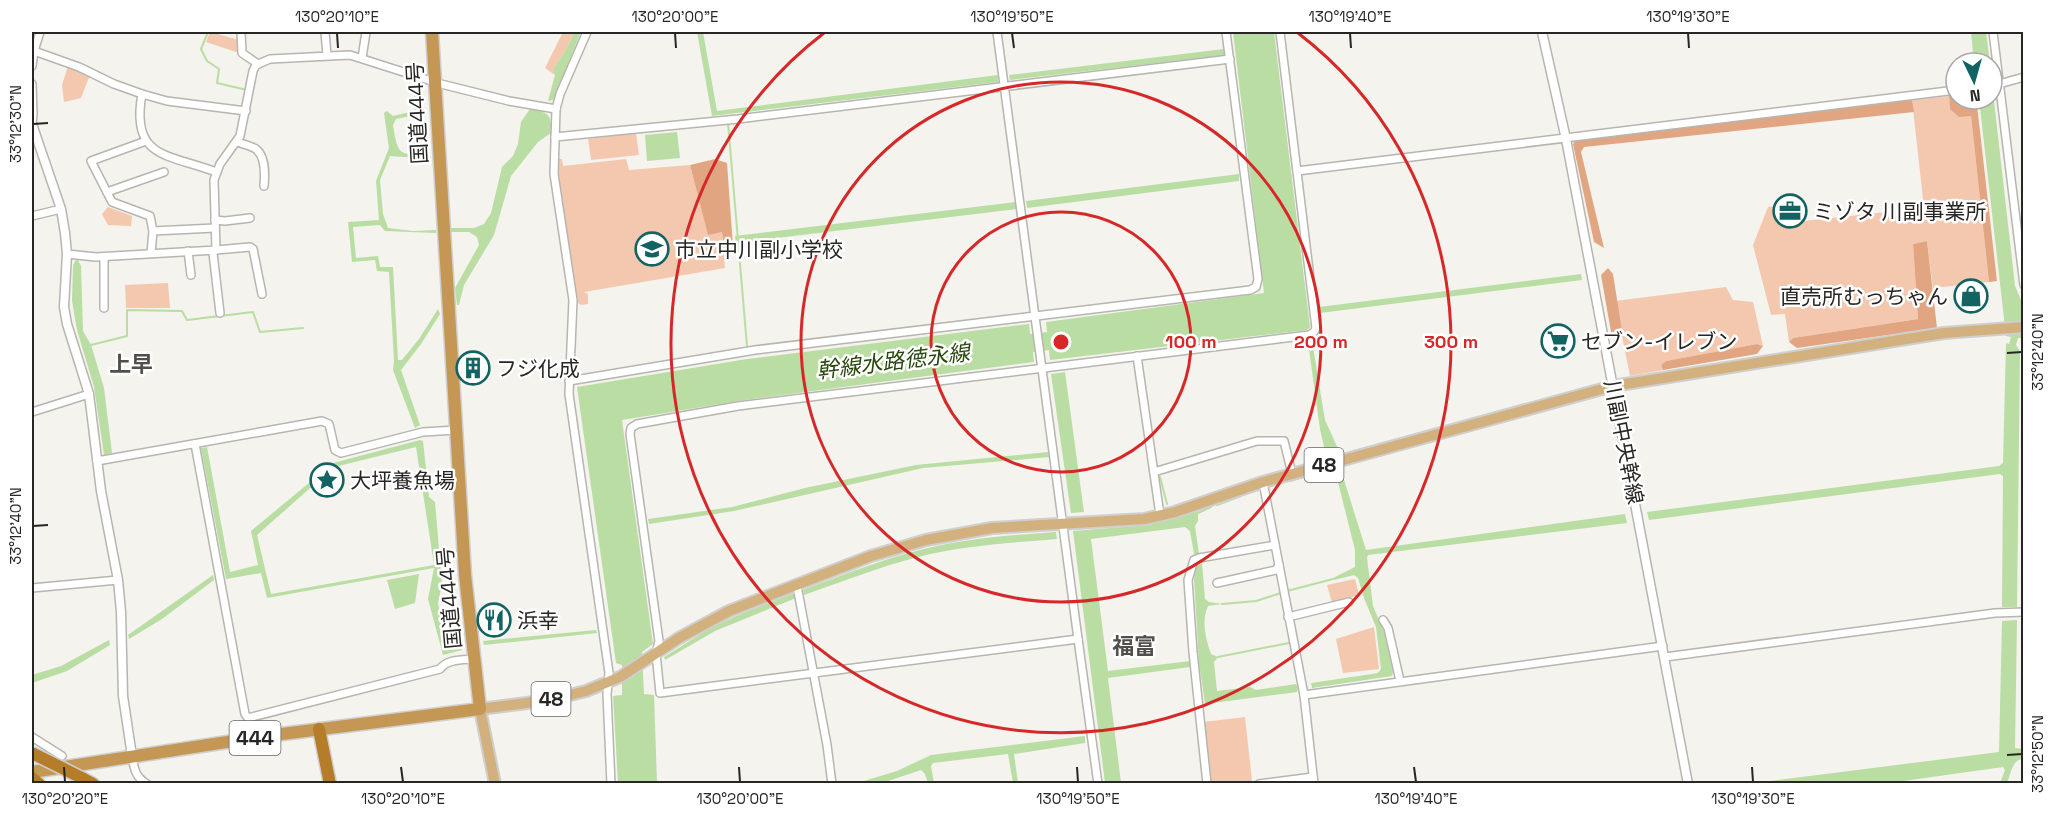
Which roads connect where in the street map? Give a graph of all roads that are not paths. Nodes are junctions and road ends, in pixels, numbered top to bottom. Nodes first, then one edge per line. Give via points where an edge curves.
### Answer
1 (40, 32) edge
2 (241, 32) edge
3 (325, 32) edge
4 (366, 32) edge
5 (432, 32) edge
6 (587, 32) edge
7 (997, 32) edge
8 (1226, 32) edge
9 (1280, 32) edge
10 (1542, 32) edge
11 (1994, 32) edge
12 (33, 48) edge
13 (1995, 51) edge
14 (327, 55) junction
15 (362, 58) junction
16 (1230, 59) junction
17 (258, 64) junction
18 (32, 66) edge
19 (2024, 78) edge
20 (435, 82) junction
21 (2004, 83) edge
22 (32, 84) edge
23 (1004, 86) junction
24 (1944, 92) edge
25 (142, 94) junction
26 (556, 109) junction
27 (246, 111) junction
28 (2000, 111) edge
29 (32, 124) edge
30 (555, 137) junction
31 (1566, 139) junction
32 (146, 141) junction
33 (237, 142) junction
34 (1297, 171) junction
35 (164, 172) dead end
36 (216, 172) junction
37 (264, 186) dead end
38 (107, 192) junction
39 (61, 209) junction
40 (32, 216) edge
41 (250, 218) dead end
42 (215, 220) junction
43 (215, 228) junction
44 (153, 231) junction
45 (216, 250) junction
46 (188, 251) junction
47 (151, 253) junction
48 (67, 254) junction
49 (104, 257) junction
50 (191, 275) dead end
51 (2024, 285) edge
52 (262, 294) dead end
53 (104, 309) dead end
54 (220, 313) dead end
55 (1036, 316) junction
56 (2024, 327) edge
57 (1137, 356) junction
58 (1042, 368) junction
59 (569, 381) junction
60 (1613, 386) junction
61 (89, 394) junction
62 (32, 412) edge
63 (456, 430) junction
64 (195, 444) junction
65 (97, 461) junction
66 (1154, 472) junction
67 (1292, 474) junction
68 (1263, 482) junction
69 (1160, 515) junction
70 (1064, 524) junction
71 (1275, 545) junction
72 (1279, 565) junction
73 (118, 580) junction
74 (1217, 583) dead end
75 (797, 586) junction
76 (32, 588) edge
77 (1349, 602) dead end
78 (2024, 612) edge
79 (1288, 617) junction
80 (1383, 620) dead end
81 (1078, 639) junction
82 (1663, 646) junction
83 (656, 653) junction
84 (1665, 657) junction
85 (474, 659) junction
86 (814, 673) junction
87 (1400, 681) junction
88 (609, 682) junction
89 (1304, 695) junction
90 (480, 709) junction
91 (319, 729) junction
92 (32, 737) edge
93 (32, 753) edge
94 (62, 756) dead end
95 (132, 756) junction
96 (32, 772) edge
97 (32, 778) edge
98 (1314, 780) edge
99 (88, 781) edge
100 (39, 783) edge
101 (147, 783) edge
102 (330, 783) edge
103 (495, 783) edge
104 (611, 783) edge
105 (832, 783) edge
106 (1098, 783) edge
107 (1207, 783) edge
108 (1259, 783) edge
109 (1688, 783) edge

1 - 12 street
2 - 17 street via 242,53
3 - 14 street
4 - 15 street
5 - 20 highway, 国道444号
6 - 26 street
7 - 23 street
8 - 16 street
9 - 34 street
10 - 31 street, 川副中央幹線
11 - 13 street
12 - 18 street
12 - 25 street
14 - 15 street
14 - 17 street via 270,59
15 - 20 street
16 - 23 street
16 - 55 street via 1256,287
17 - 27 street via 253,70
19 - 21 street
20 - 26 street
20 - 63 highway, 国道444号
22 - 29 street
23 - 30 street
23 - 55 street
24 - 31 street
25 - 27 street
25 - 32 street via 140,125
26 - 30 street
27 - 33 street
28 - 51 street
29 - 39 street
30 - 59 street via 554,174 573,300
31 - 34 street
31 - 60 street, 川副中央幹線
32 - 36 street via 161,155
32 - 38 street via 92,161
33 - 36 street
33 - 37 street via 261,155
34 - 57 street via 1314,332
35 - 38 street
36 - 42 street
38 - 44 street via 112,201 150,216
39 - 40 street
39 - 48 street
41 - 42 street
42 - 43 street
43 - 44 street
43 - 45 street
44 - 47 street
45 - 46 street
45 - 52 street via 253,249
45 - 54 street via 213,253
46 - 47 street
46 - 50 street
47 - 49 street
48 - 49 street
48 - 61 street via 67,324
49 - 53 street
55 - 58 street
55 - 59 street via 755,350
56 - 60 main road, 48 via 1944,333
57 - 58 street
57 - 66 street
58 - 70 street
58 - 83 street via 738,406 631,428 659,641
59 - 88 street
60 - 67 main road, 48
60 - 82 street, 川副中央幹線
61 - 62 street
61 - 65 street
63 - 64 street via 423,432 341,453 335,450 329,424 322,421
63 - 85 highway, 国道444号
64 - 65 street
64 - 85 street via 248,718 440,669 449,662
65 - 73 street
66 - 67 street via 1257,441 1284,441
66 - 69 street
67 - 68 main road, 48
68 - 69 main road, 48
68 - 71 street
69 - 70 main road, 48
70 - 75 main road, 48 via 992,528 926,540 871,556
70 - 81 street
71 - 72 street
71 - 107 street via 1194,560 1188,580
72 - 74 street via 1276,570
72 - 79 street
73 - 76 street
73 - 95 street via 123,696
75 - 83 main road, 48 via 729,611
75 - 86 street
77 - 79 street
78 - 84 street
79 - 89 street
80 - 87 street
81 - 86 street
81 - 106 street
82 - 84 street, 川副中央幹線
82 - 87 street
83 - 86 street via 660,693
83 - 88 main road, 48
84 - 109 street, 川副中央幹線
85 - 90 highway, 国道444号
86 - 105 street
87 - 89 street
88 - 90 main road, 48 via 550,700
88 - 104 street
89 - 98 street
90 - 91 highway, 444
90 - 103 main road
91 - 95 highway, 444
91 - 102 highway
92 - 94 street
93 - 99 highway, bridge
95 - 96 highway, 444
95 - 101 street via 135,772
97 - 100 highway
98 - 108 street

